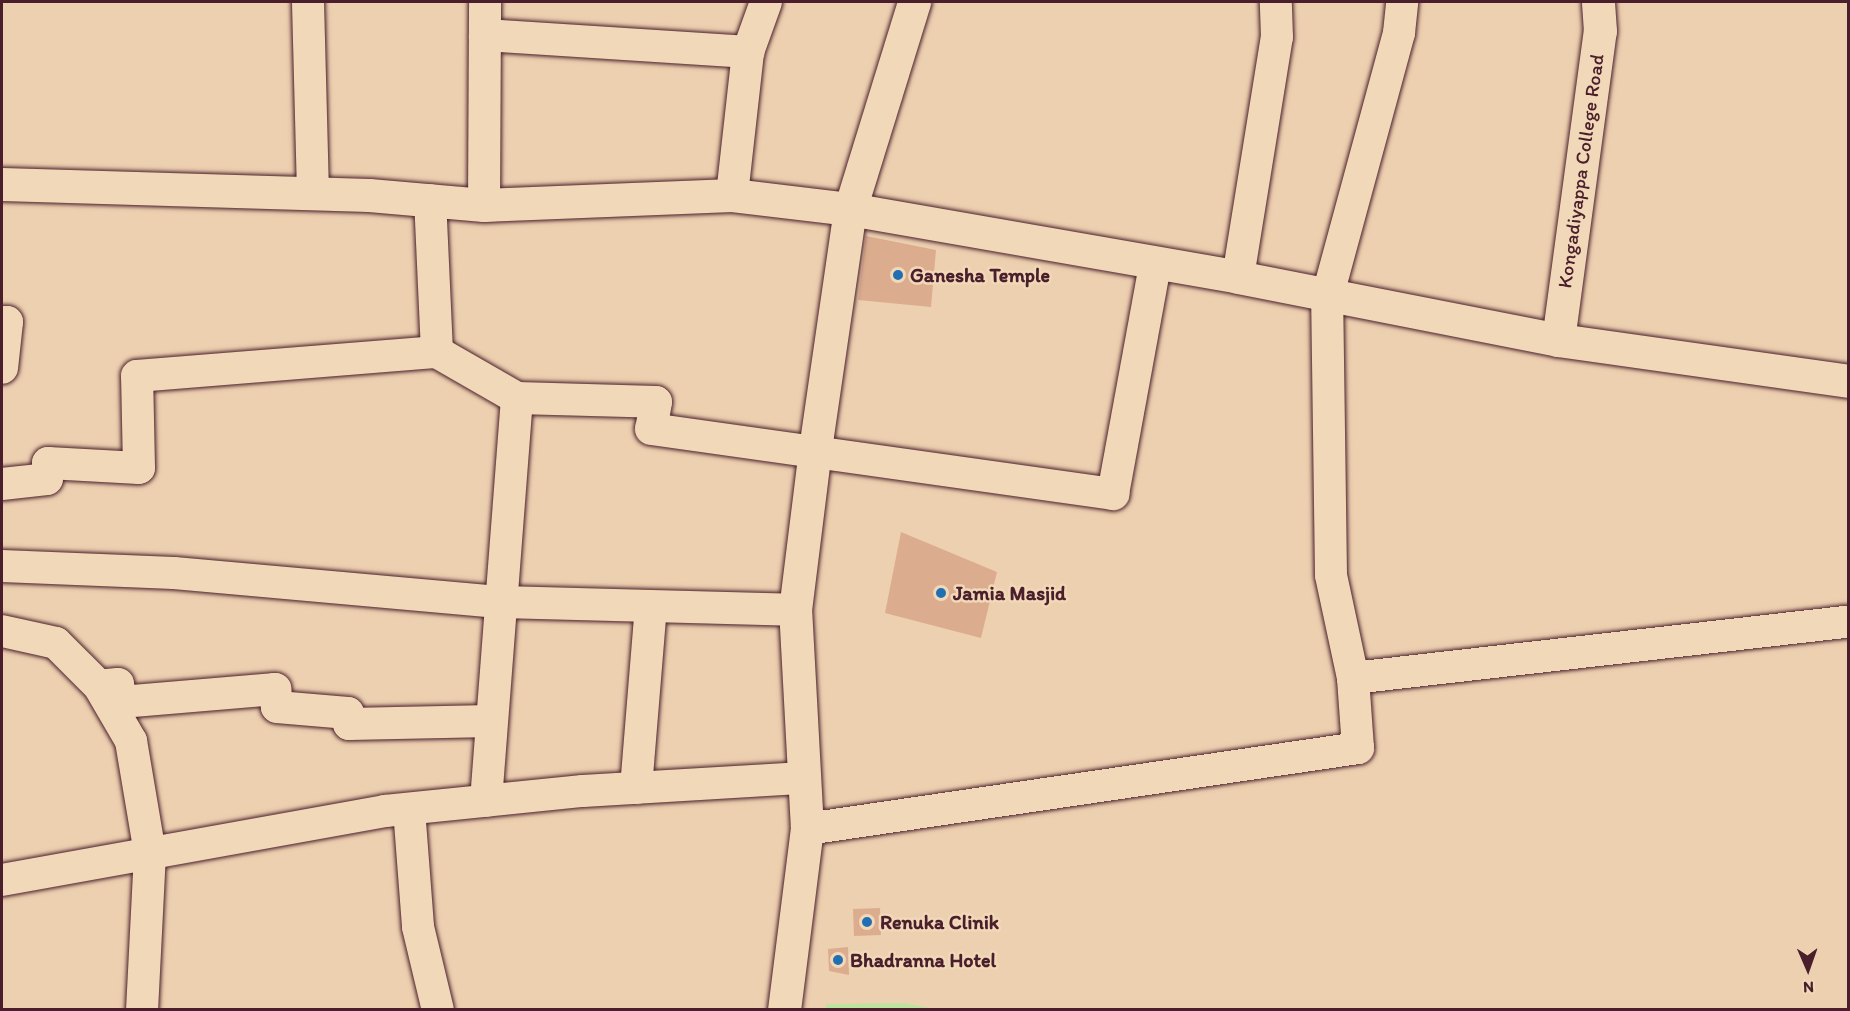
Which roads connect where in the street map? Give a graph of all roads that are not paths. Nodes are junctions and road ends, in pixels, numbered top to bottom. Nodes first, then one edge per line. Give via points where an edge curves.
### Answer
1 (308, 2) edge
2 (485, 2) edge
3 (766, 2) edge
4 (914, 2) edge
5 (1276, 2) edge
6 (1402, 2) edge
7 (1598, 2) edge
8 (485, 35) junction
9 (748, 52) junction
10 (2, 184) edge
11 (313, 193) junction
12 (732, 195) junction
13 (430, 200) junction
14 (484, 205) junction
15 (850, 209) junction
16 (1155, 266) junction
17 (1238, 277) junction
18 (1327, 298) junction
19 (2, 322) edge
20 (1558, 340) junction
21 (438, 352) junction
22 (2, 368) edge
23 (1848, 381) edge
24 (517, 398) junction
25 (814, 449) junction
26 (2, 484) edge
27 (2, 566) edge
28 (499, 602) junction
29 (651, 607) junction
30 (795, 610) junction
31 (1848, 622) edge
32 (2, 631) edge
33 (1353, 678) junction
34 (99, 686) junction
35 (491, 721) junction
36 (804, 778) junction
37 (636, 788) junction
38 (486, 801) junction
39 (409, 809) junction
40 (807, 829) junction
41 (150, 853) junction
42 (2, 880) edge
43 (142, 1010) edge
44 (438, 1010) edge
45 (784, 1010) edge

1 - 11 street
2 - 8 street
3 - 9 street
4 - 15 street
5 - 17 street via 1277,37
6 - 18 street via 1399,33
7 - 20 street, Kongadiyappa College Road via 1600,31
8 - 9 street
8 - 14 street
9 - 12 street
10 - 11 street
11 - 13 street
12 - 14 street
12 - 15 street
13 - 14 street
13 - 21 street
15 - 16 street
15 - 25 street
16 - 17 street
16 - 25 street via 1113,494
17 - 18 street
18 - 20 street
18 - 33 street via 1331,575
19 - 22 street via 7,322
20 - 23 street
21 - 24 street
21 - 26 street via 137,376 139,468 48,463 47,479
24 - 25 street via 656,402 651,429
24 - 28 street
25 - 30 street
27 - 28 street via 174,573
28 - 29 street
28 - 35 street
29 - 30 street
29 - 37 street
30 - 36 street
31 - 33 street
32 - 34 street via 56,643
33 - 40 street via 1358,748
34 - 35 street via 118,684 121,702 186,700 275,689 277,707 348,713 349,724
34 - 41 street via 131,741
35 - 38 street
36 - 37 street
36 - 40 street
37 - 38 street
38 - 39 street
39 - 41 street
39 - 44 street via 418,927
40 - 45 street
41 - 42 street
41 - 43 street

